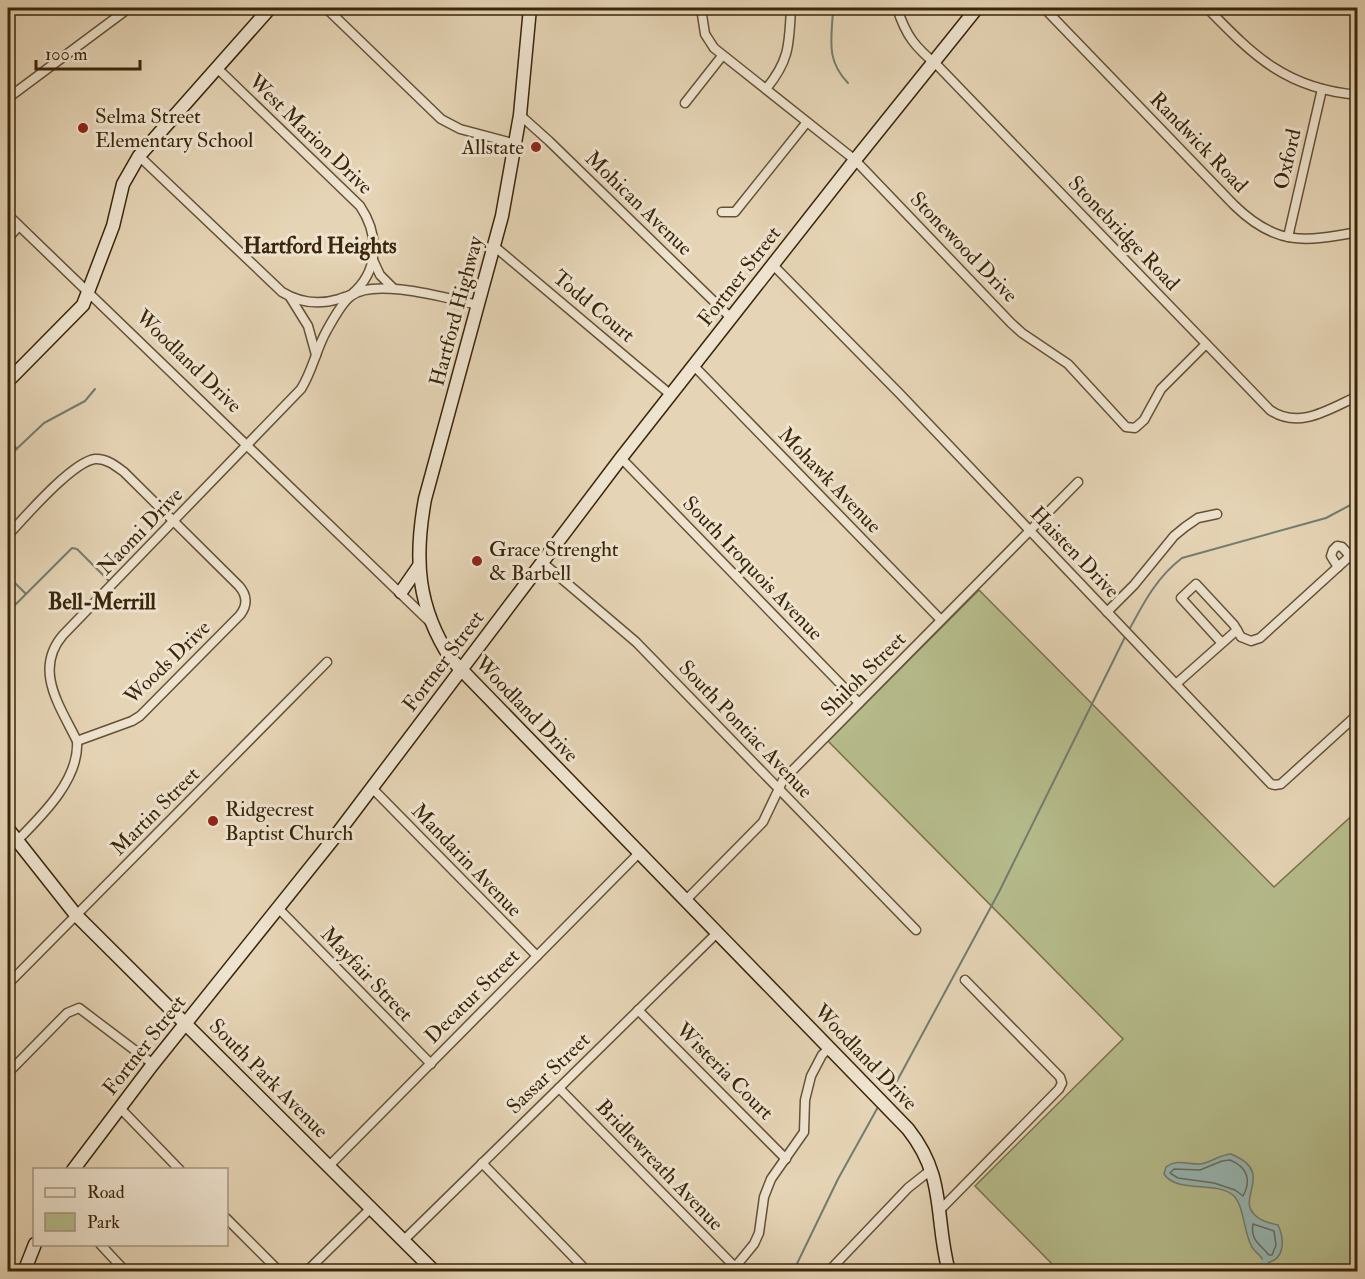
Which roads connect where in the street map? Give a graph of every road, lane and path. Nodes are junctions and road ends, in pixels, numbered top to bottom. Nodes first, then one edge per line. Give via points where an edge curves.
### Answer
1 (129, 8) edge
2 (270, 8) edge
3 (326, 8) edge
4 (530, 8) edge
5 (701, 8) edge
6 (791, 8) edge
7 (897, 8) edge
8 (977, 8) edge
9 (1044, 8) edge
10 (1207, 8) edge
11 (722, 56) junction
12 (933, 61) junction
13 (218, 69) junction
14 (766, 89) junction
15 (1322, 89) junction
16 (1358, 95) edge
17 (8, 98) edge
18 (686, 103) dead end
19 (520, 115) junction
20 (807, 122) junction
21 (516, 144) junction
22 (139, 156) junction
23 (855, 160) junction
24 (722, 212) dead end
25 (8, 215) edge
26 (19, 226) junction
27 (1358, 232) edge
28 (8, 237) edge
29 (1288, 237) junction
30 (494, 246) junction
31 (373, 260) junction
32 (773, 265) junction
33 (393, 288) junction
34 (88, 292) junction
35 (351, 295) junction
36 (290, 297) junction
37 (478, 304) junction
38 (731, 318) junction
39 (1206, 344) junction
40 (316, 356) junction
41 (694, 366) junction
42 (8, 381) edge
43 (671, 394) junction
44 (1358, 396) edge
45 (248, 445) junction
46 (621, 458) junction
47 (1078, 482) dead end
48 (1217, 514) dead end
49 (174, 522) junction
50 (1030, 531) junction
51 (8, 536) edge
52 (1350, 556) junction
53 (542, 562) junction
54 (1358, 565) edge
55 (419, 566) junction
56 (1338, 567) junction
57 (401, 592) junction
58 (1107, 612) junction
59 (941, 620) junction
60 (430, 622) junction
61 (1237, 630) junction
62 (1221, 642) junction
63 (327, 662) dead end
64 (461, 669) junction
65 (1176, 684) junction
66 (859, 703) junction
67 (1358, 714) edge
68 (77, 741) junction
69 (372, 788) junction
70 (778, 788) junction
71 (8, 829) edge
72 (17, 841) junction
73 (8, 850) edge
74 (640, 852) junction
75 (686, 900) junction
76 (278, 908) junction
77 (76, 915) junction
78 (916, 930) dead end
79 (718, 932) junction
80 (537, 956) junction
81 (965, 980) dead end
82 (8, 984) edge
83 (638, 1010) junction
84 (186, 1022) junction
85 (830, 1047) junction
86 (153, 1064) junction
87 (431, 1064) junction
88 (8, 1072) edge
89 (559, 1088) junction
90 (120, 1108) junction
91 (786, 1159) junction
92 (482, 1163) junction
93 (330, 1165) junction
94 (75, 1168) edge
95 (178, 1168) edge
96 (932, 1169) junction
97 (372, 1207) junction
98 (940, 1210) junction
99 (228, 1220) edge
100 (404, 1240) junction
101 (35, 1246) edge
102 (101, 1246) edge
103 (733, 1269) edge
104 (24, 1272) edge
105 (126, 1272) edge
106 (280, 1272) edge
107 (306, 1272) edge
108 (435, 1272) edge
109 (588, 1272) edge
110 (828, 1272) edge
111 (950, 1272) edge

1 - 17 street
2 - 13 street
3 - 21 street via 441,119 460,129
4 - 19 street, Hartford Highway
5 - 11 street, Stonewood Drive via 705,34
6 - 14 street via 788,52 778,75
7 - 12 street, Stonebridge Road via 915,47
8 - 12 street, Fortner Street
9 - 29 street, Randwick Road via 1247,217 1266,230
10 - 15 street via 1262,61
11 - 14 street, Stonewood Drive
11 - 18 street
12 - 23 street, Fortner Street
12 - 39 street, Stonebridge Road
13 - 22 street
13 - 31 street, West Marion Drive via 360,206 372,227
14 - 20 street, Stonewood Drive
15 - 16 street
15 - 29 street, Oxford
19 - 21 street, Hartford Highway
19 - 38 street, Mohican Avenue
20 - 23 street, Stonewood Drive
20 - 24 street via 735,212
21 - 30 street, Hartford Highway
22 - 34 street via 123,184
22 - 36 street
23 - 32 street, Fortner Street
23 - 39 street, Stonewood Drive via 1011,323 1068,364 1129,428 1144,420 1161,389
25 - 26 street, Woodland Drive
26 - 28 street
26 - 34 street, Woodland Drive
27 - 29 street, Randwick Road via 1318,239
30 - 37 street, Hartford Highway
30 - 43 street, Todd Court
31 - 33 street via 380,275
31 - 35 street
32 - 38 street, Fortner Street
32 - 50 street, Haisten Drive
33 - 35 street
33 - 37 street
34 - 42 street via 82,305
34 - 45 street, Woodland Drive
35 - 36 street via 321,303
35 - 40 street, Naomi Drive via 326,332
36 - 40 street via 308,327
37 - 55 street, Hartford Highway via 425,498
38 - 41 street, Fortner Street
39 - 44 street, Stonebridge Road via 1263,404 1283,417 1314,416
40 - 45 street, Naomi Drive via 301,389
41 - 43 street, Fortner Street
41 - 59 street, Mohawk Avenue
43 - 46 street, Fortner Street
45 - 49 street, Naomi Drive
45 - 57 street, Woodland Drive
46 - 53 street, Fortner Street
46 - 66 street, South Iroquois Avenue
47 - 50 street, Shiloh Street
48 - 58 street via 1198,518 1174,536
49 - 51 street, Woods Drive via 117,466 95,459 70,472
49 - 68 street, Naomi Drive via 53,648 51,682
49 - 68 street, Woods Drive via 243,590 244,608 140,716
50 - 58 street, Haisten Drive
50 - 59 street, Shiloh Street
52 - 54 street
52 - 56 street
52 - 56 street via 1342,547 1335,547 1331,556
53 - 64 street, Fortner Street
53 - 70 street, South Pontiac Avenue via 636,642
55 - 57 street
55 - 60 street, Hartford Highway
56 - 61 street via 1260,638 1247,641
57 - 60 street, Woodland Drive
58 - 65 street, Haisten Drive
59 - 66 street, Shiloh Street
60 - 64 street, Woodland Drive
61 - 62 street
61 - 62 street via 1196,584 1181,598
62 - 65 street
63 - 77 street, Martin Street
64 - 69 street, Fortner Street
64 - 74 street, Woodland Drive
65 - 67 street, Haisten Drive via 1275,785 1281,784
66 - 70 street, Shiloh Street
68 - 72 street via 78,749 60,795
69 - 76 street, Fortner Street
69 - 80 street, Mandarin Avenue
70 - 75 street, Shiloh Street via 763,822
70 - 78 street, South Pontiac Avenue
71 - 72 street, South Park Avenue
72 - 73 street
72 - 77 street, South Park Avenue
74 - 75 street, Woodland Drive
74 - 80 street, Decatur Street
75 - 79 street, Woodland Drive
76 - 84 street, Fortner Street
76 - 87 street, Mayfair Street
77 - 82 street, Martin Street
77 - 84 street, South Park Avenue
79 - 83 street, Sassar Street
79 - 85 street, Woodland Drive
80 - 87 street, Decatur Street
81 - 98 street via 1062,1083
83 - 89 street, Sassar Street
83 - 91 street, Wisteria Court
84 - 86 street, Fortner Street
84 - 93 street, South Park Avenue
85 - 91 street via 811,1076 804,1132
85 - 96 street, Woodland Drive via 908,1129
86 - 88 street via 79,1008 67,1013
86 - 90 street, Fortner Street
87 - 93 street, Decatur Street
89 - 92 street, Sassar Street
89 - 103 street, Bridlewreath Avenue
90 - 94 street, Fortner Street
90 - 95 street
91 - 103 street via 766,1188 754,1244
92 - 100 street, Sassar Street
92 - 109 street
93 - 97 street, South Park Avenue
96 - 98 street, Woodland Drive
96 - 110 street via 908,1188
97 - 100 street, South Park Avenue
97 - 107 street
98 - 111 street, Woodland Drive
99 - 106 street
100 - 108 street, South Park Avenue
101 - 104 street
102 - 105 street

